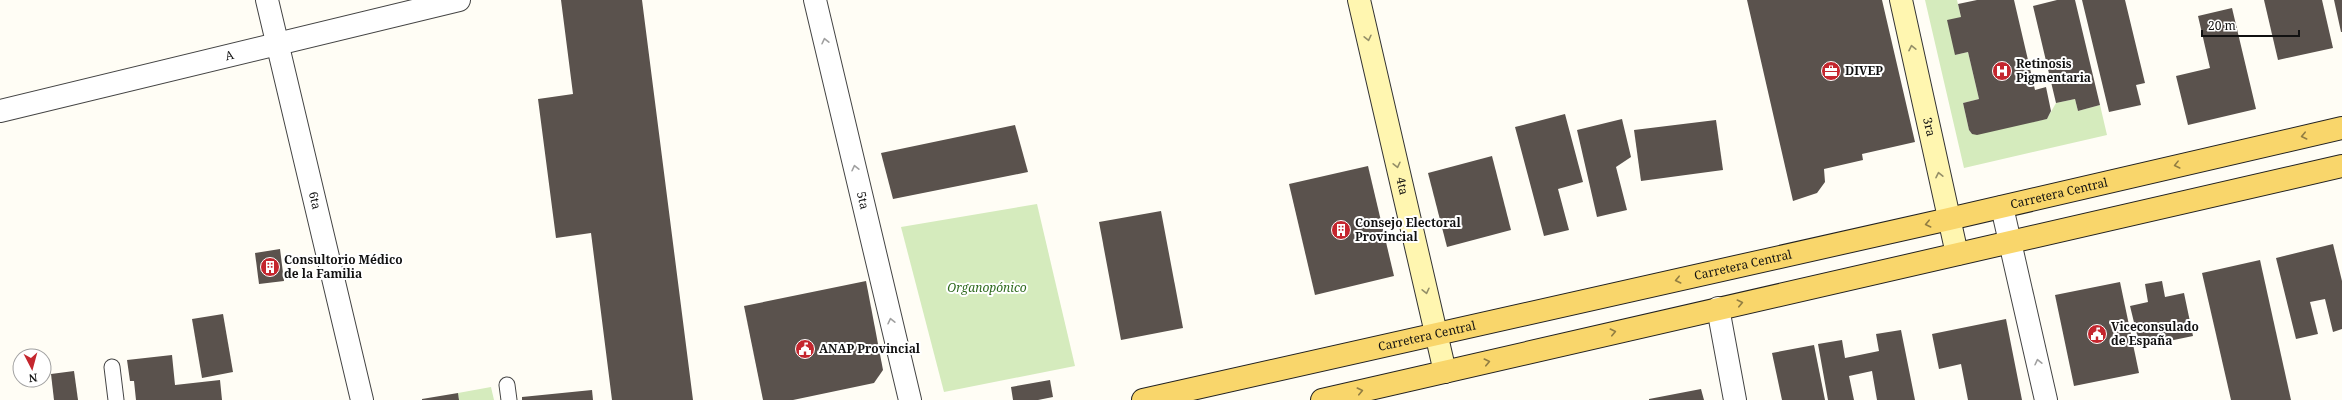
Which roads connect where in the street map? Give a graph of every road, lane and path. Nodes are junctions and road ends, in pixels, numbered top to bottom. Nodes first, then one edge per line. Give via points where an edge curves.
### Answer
1 (267, 0) edge
2 (459, 0) edge
3 (815, 0) edge
4 (1359, 0) edge
5 (1901, 0) edge
6 (277, 44) junction
7 (0, 110) edge
8 (2342, 128) edge
9 (2342, 166) edge
10 (2002, 207) junction
11 (1949, 219) junction
12 (2010, 242) junction
13 (1957, 254) junction
14 (1718, 308) junction
15 (1436, 334) junction
16 (112, 367) dead end
17 (1445, 372) junction
18 (507, 385) dead end
19 (116, 400) edge
20 (362, 400) edge
21 (509, 400) edge
22 (910, 400) edge
23 (1144, 400) edge
24 (1322, 400) edge
25 (1735, 400) edge
26 (2046, 400) edge

1 - 6 street, 6ta
2 - 6 street, A
22 -> 3 street, 5ta
4 -> 15 street, 4ta
11 -> 5 street, 3ra
6 - 7 street, A
6 - 20 street, 6ta
8 -> 10 main road, Carretera Central
9 - 12 main road
10 - 11 main road, Carretera Central
10 - 12 street
11 - 13 street, 3ra
11 -> 15 main road, Carretera Central
12 - 13 main road
26 -> 12 street
14 -> 13 main road
17 -> 14 main road
14 - 25 street
15 - 17 street, 4ta
15 - 23 main road, Carretera Central
16 - 19 lane
24 -> 17 main road
18 - 21 lane

